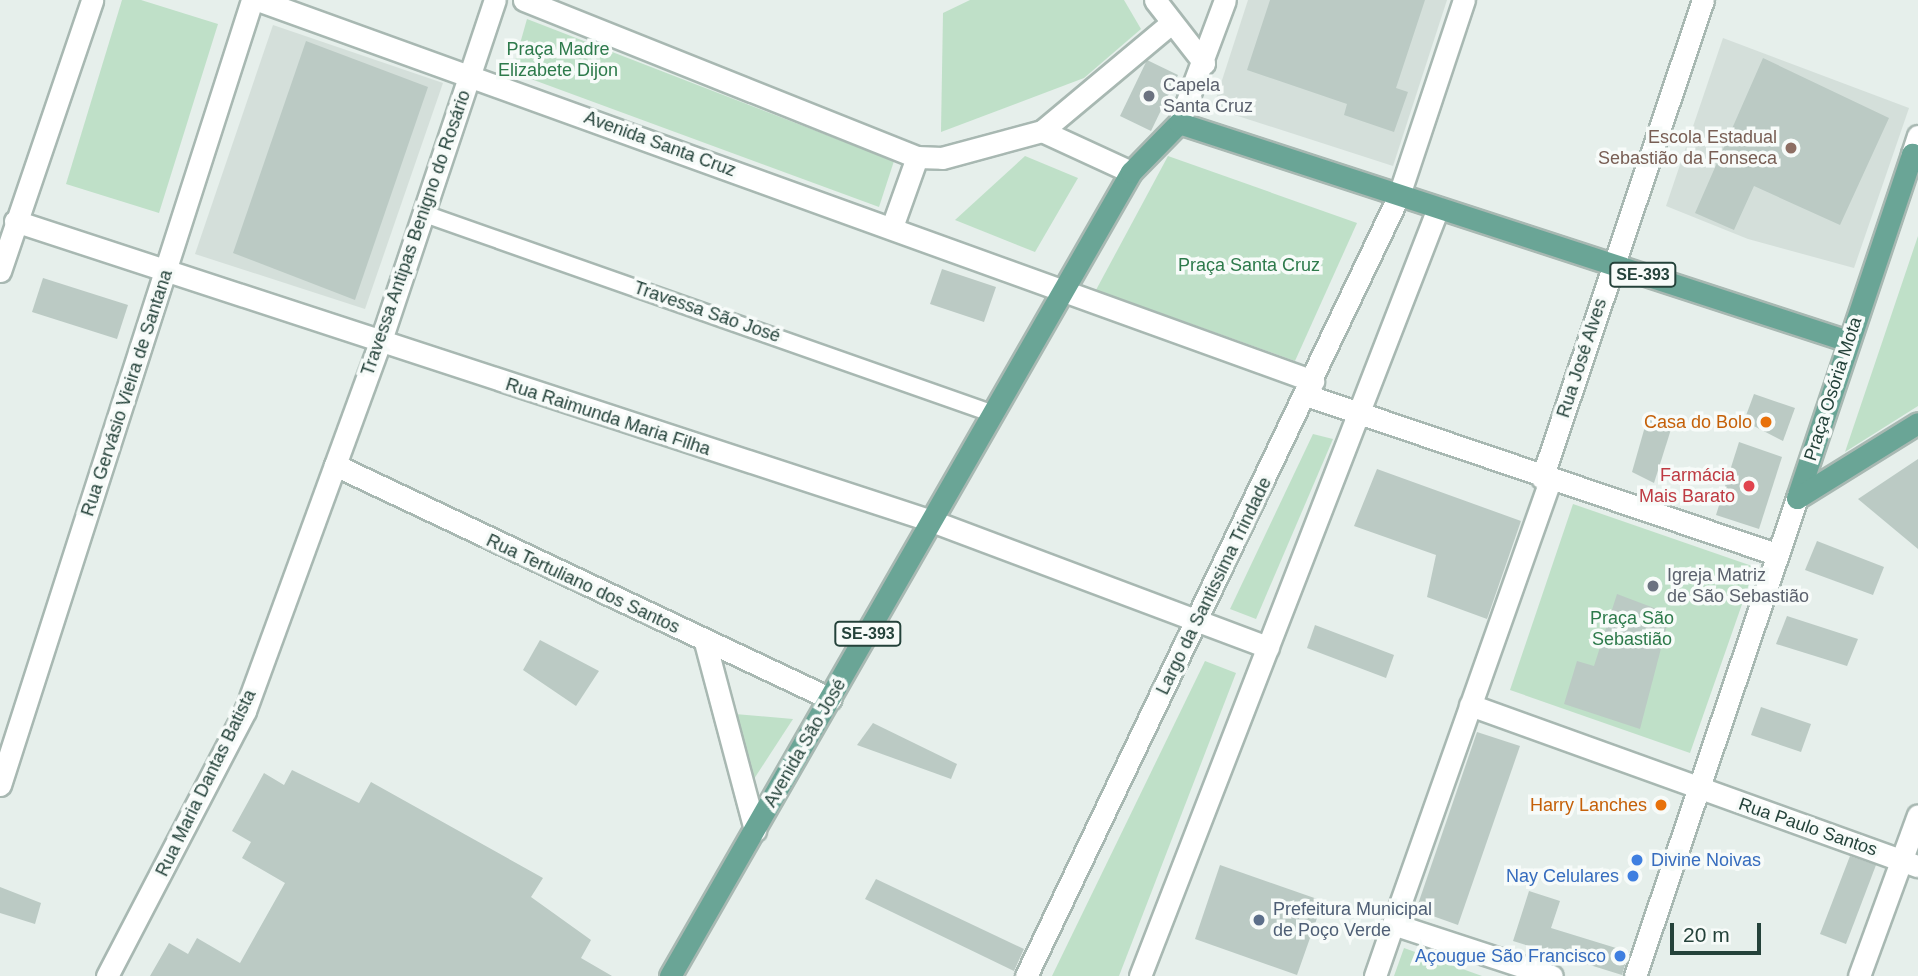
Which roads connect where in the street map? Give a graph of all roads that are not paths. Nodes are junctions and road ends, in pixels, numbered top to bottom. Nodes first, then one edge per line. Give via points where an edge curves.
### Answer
1 (92, 0) edge
2 (252, 0) edge
3 (258, 0) edge
4 (495, 0) edge
5 (524, 0) edge
6 (1155, 0) edge
7 (1225, 0) edge
8 (1464, 0) edge
9 (1703, 0) edge
10 (310, 8) edge
11 (1171, 23) junction
12 (1204, 63) junction
13 (469, 75) junction
14 (1179, 123) junction
15 (1042, 131) junction
16 (1916, 151) edge
17 (917, 157) junction
18 (1131, 172) junction
19 (1398, 195) junction
20 (1438, 208) junction
21 (422, 213) junction
22 (15, 221) junction
23 (892, 227) junction
24 (1614, 265) junction
25 (167, 270) junction
26 (0, 271) edge
27 (1062, 290) junction
28 (1848, 341) junction
29 (380, 343) junction
30 (1310, 388) junction
31 (991, 413) junction
32 (1359, 414) junction
33 (1918, 423) edge
34 (335, 465) junction
35 (1546, 479) junction
36 (1797, 498) junction
37 (932, 521) junction
38 (1775, 554) junction
39 (1198, 621) junction
40 (705, 642) junction
41 (1268, 647) junction
42 (831, 699) junction
43 (1470, 705) junction
44 (0, 785) edge
45 (1698, 788) junction
46 (1918, 815) edge
47 (755, 830) junction
48 (1910, 863) edge
49 (1393, 924) junction
50 (107, 976) edge
51 (670, 976) edge
52 (1026, 976) edge
53 (1140, 976) edge
54 (1375, 976) edge
55 (1552, 976) edge
56 (1635, 976) edge
57 (1859, 976) edge

1 - 22 street
2 - 25 street, Rua Gervásio Vieira de Santana
3 - 10 street, Avenida Santa Cruz
4 - 13 street, Travessa Antipas Benigno do Rosário
5 - 17 street
6 - 11 street
7 - 12 street
8 - 19 street, Largo da Santissima Trindade
9 - 24 street, Rua José Alves
10 - 13 street, Avenida Santa Cruz
11 - 12 street
11 - 15 street
12 - 14 street
13 - 21 street, Travessa Antipas Benigno do Rosário
13 - 23 street, Avenida Santa Cruz
14 - 18 main road, SE-393
14 - 19 main road, SE-393
15 - 17 street via 964,155
15 - 18 street
16 - 28 main road, Praça Osória Mota
17 - 23 street
18 - 27 main road, SE-393
19 - 20 main road, SE-393
19 - 30 street, Largo da Santissima Trindade
20 - 24 main road, SE-393
20 - 32 street
21 - 29 street, Travessa Antipas Benigno do Rosário
21 - 31 lane, Travessa São José
22 - 25 street, Rua Raimunda Maria Filha
22 - 26 street
23 - 27 street, Avenida Santa Cruz
24 - 28 main road, SE-393
24 - 35 street, Rua José Alves
25 - 29 street, Rua Raimunda Maria Filha
25 - 44 street, Rua Gervásio Vieira de Santana
27 - 30 street
27 - 31 main road, Avenida São José / SE-393
28 - 36 main road, Praça Osória Mota
29 - 34 street, Travessa Antipas Benigno do Rosário
29 - 37 street, Rua Raimunda Maria Filha
30 - 32 street
30 - 39 street, Largo da Santissima Trindade
31 - 37 main road, Avenida São José / SE-393
32 - 35 street
32 - 41 street
33 - 36 main road, Praça Osória Mota
34 - 40 street, Rua Tertuliano dos Santos
34 - 50 street, Rua Maria Dantas Batista via 245,711
35 - 38 street
35 - 43 street
36 - 38 street
37 - 39 street, Rua Raimunda Maria Filha
37 - 42 main road, Avenida São José / SE-393
38 - 45 street
39 - 41 street, Rua Raimunda Maria Filha
39 - 52 street, Largo da Santissima Trindade
40 - 42 street, Rua Tertuliano dos Santos
40 - 47 street
41 - 53 street
42 - 47 main road, Avenida São José / SE-393
43 - 45 street
43 - 49 street
45 - 48 street, Rua Paulo Santos
45 - 56 street
46 - 48 street
47 - 51 main road, Avenida São José / SE-393
48 - 57 street
49 - 54 street
49 - 55 street

